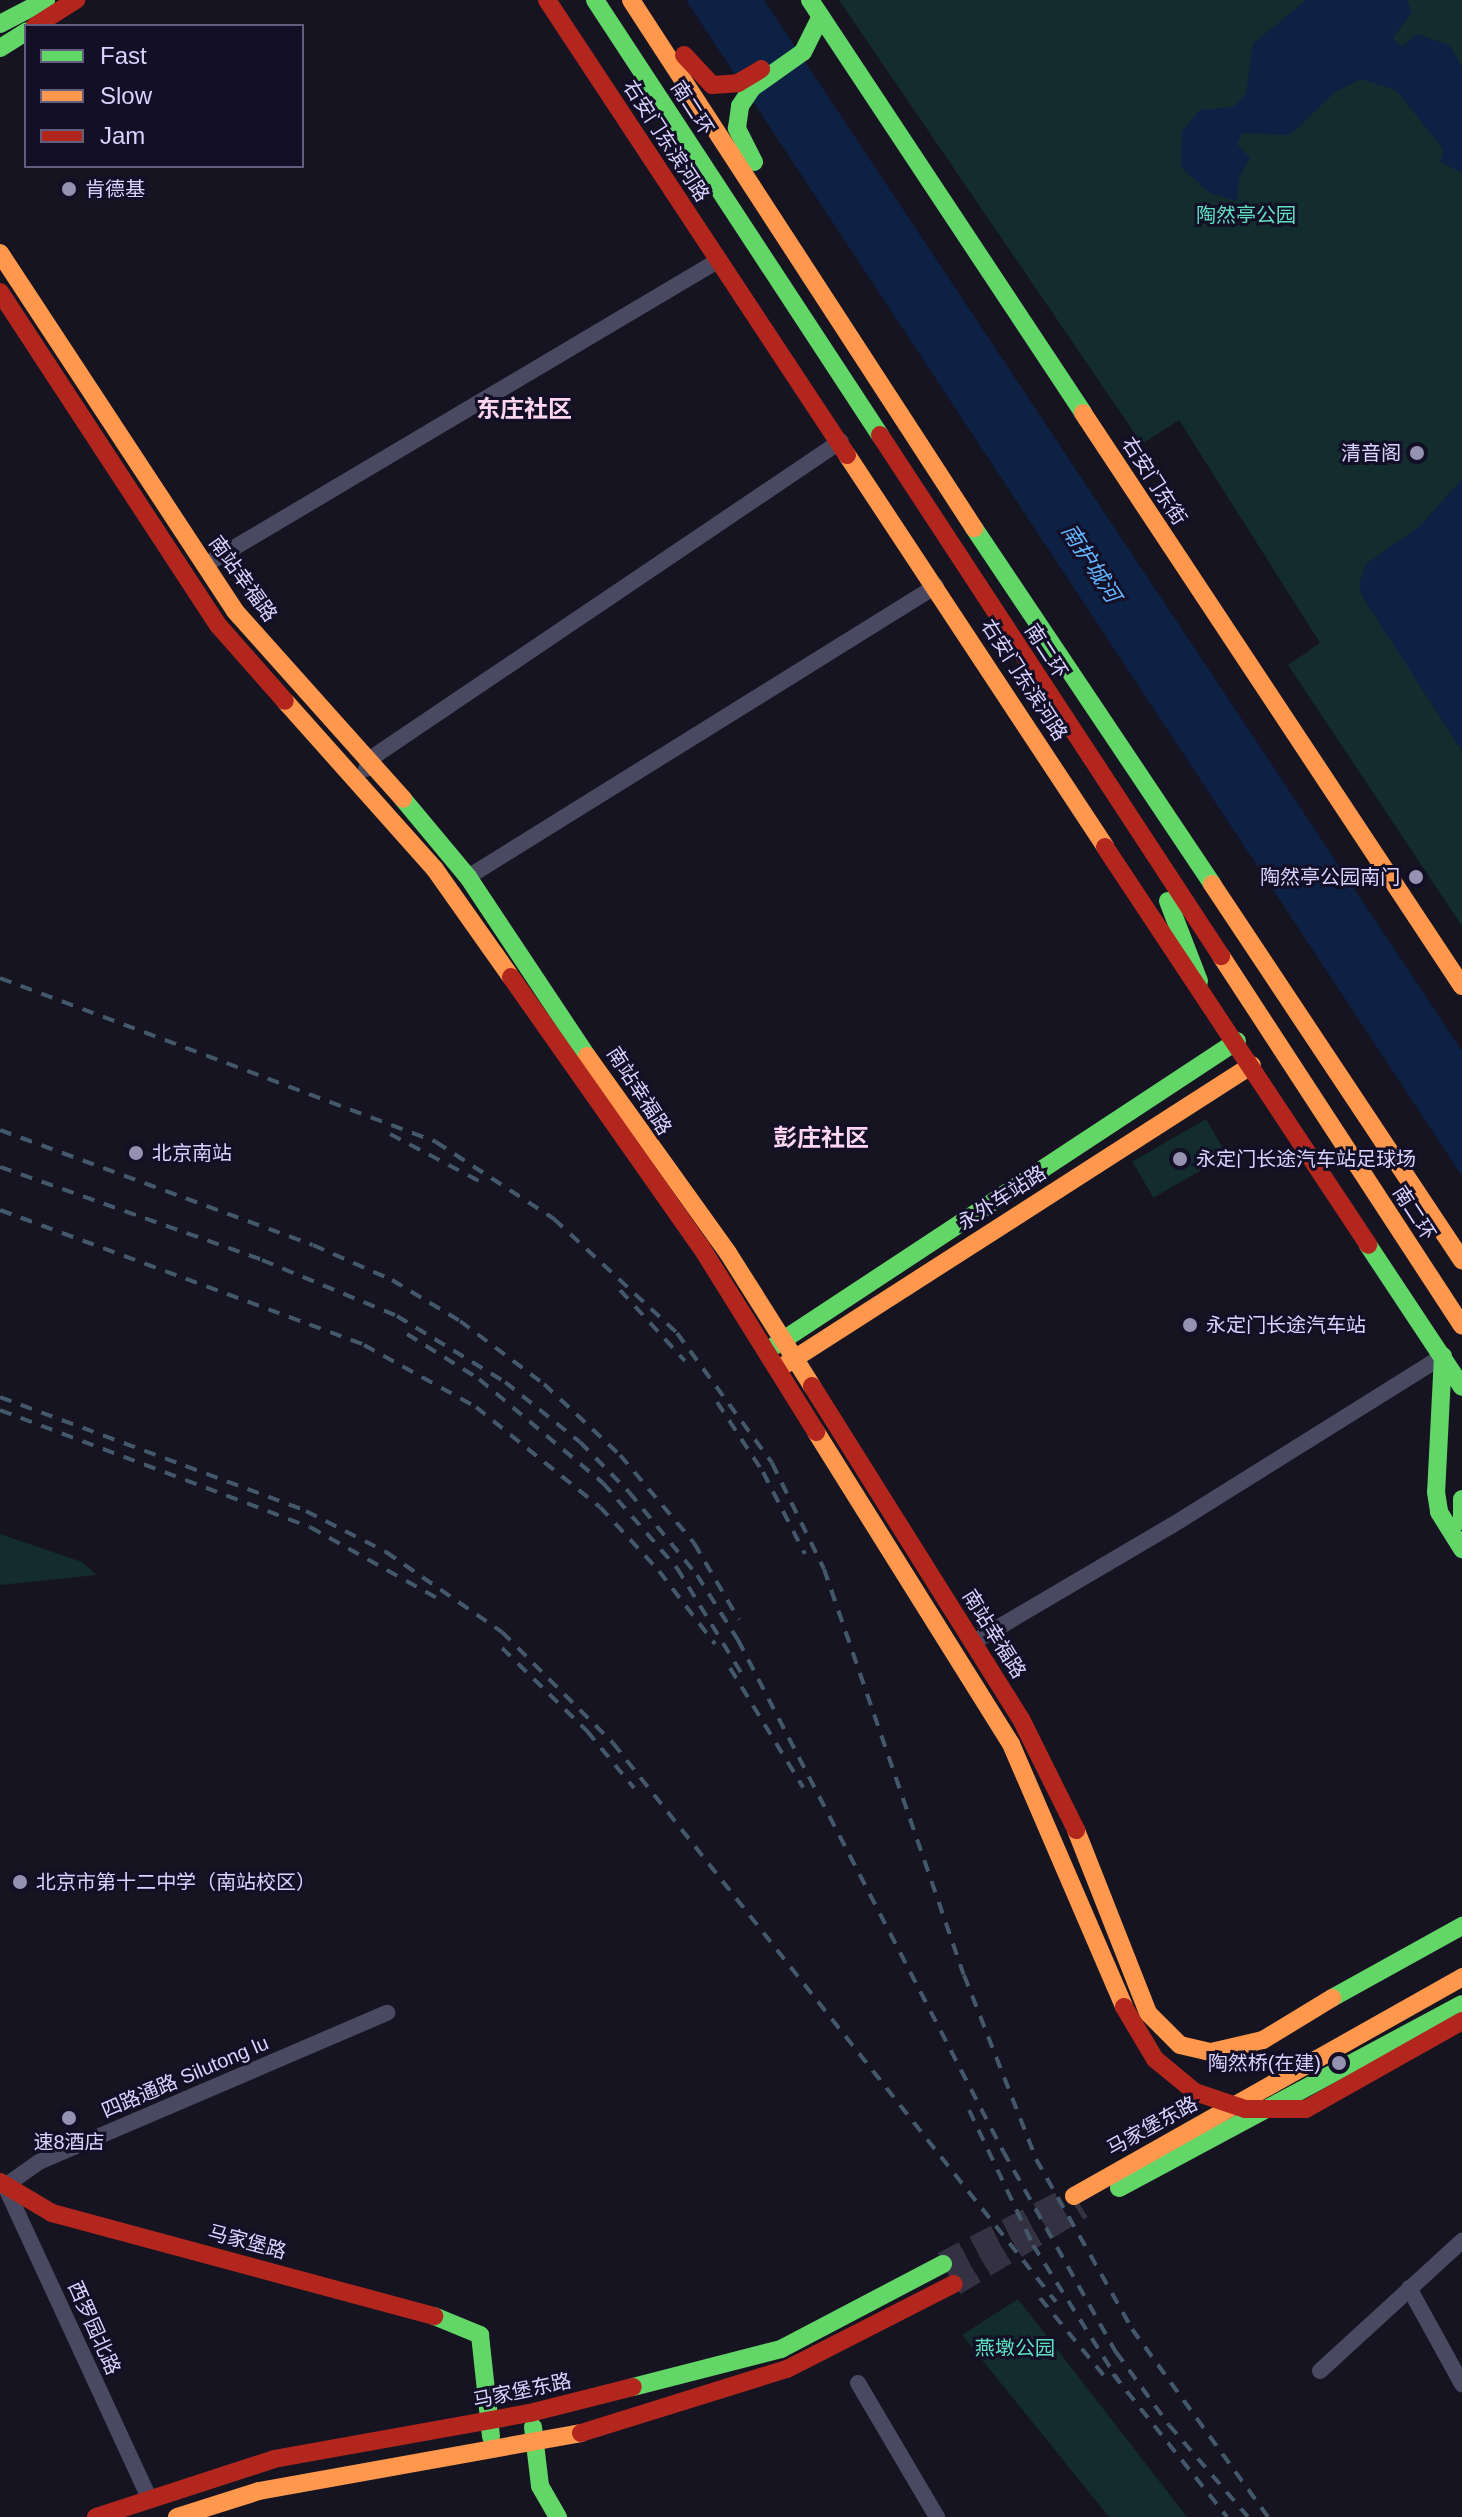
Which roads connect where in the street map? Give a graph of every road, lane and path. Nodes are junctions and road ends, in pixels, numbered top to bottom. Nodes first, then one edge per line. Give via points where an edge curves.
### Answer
1 (46, 0) edge
2 (76, 0) edge
3 (547, 0) edge
4 (595, 0) edge
5 (634, 0) edge
6 (801, 0) edge
7 (810, 0) edge
8 (821, 16) junction
9 (0, 24) edge
10 (38, 24) edge
11 (24, 33) edge
12 (804, 38) junction
13 (0, 48) edge
14 (0, 253) edge
15 (719, 260) junction
16 (803, 263) junction
17 (0, 292) edge
18 (841, 441) junction
19 (205, 565) junction
20 (936, 586) junction
21 (370, 759) junction
22 (359, 786) junction
23 (1150, 850) junction
24 (468, 877) junction
25 (1199, 981) junction
26 (1462, 986) edge
27 (1237, 1041) junction
28 (1252, 1065) junction
29 (1462, 1260) edge
30 (1462, 1325) edge
31 (783, 1340) junction
32 (766, 1351) junction
33 (1443, 1356) junction
34 (795, 1358) junction
35 (778, 1370) junction
36 (1462, 1387) edge
37 (1462, 1499) edge
38 (1462, 1521) edge
39 (1462, 1549) edge
40 (972, 1643) junction
41 (1462, 1926) edge
42 (1462, 1977) edge
43 (1462, 2004) edge
44 (387, 2013) dead end
45 (1462, 2021) edge
46 (1, 2182) edge
47 (1462, 2241) edge
48 (943, 2264) tunnel mouth
49 (954, 2284) tunnel mouth
50 (1409, 2288) junction
51 (1320, 2371) dead end
52 (858, 2383) dead end
53 (1462, 2384) edge
54 (530, 2413) junction
55 (490, 2421) junction
56 (536, 2442) junction
57 (493, 2450) junction
58 (149, 2497) junction
59 (96, 2517) edge
60 (177, 2517) edge
61 (558, 2517) edge
62 (937, 2517) edge

1 - 9 main road
2 - 10 main road
3 - 15 main road, 右安门东滨河路
4 - 23 main road, 南二环
5 - 12 main road via 652,10 698,76 725,87
5 - 16 main road, 南二环
6 - 12 main road
7 - 8 main road, 右安门东街
8 - 12 main road
8 - 26 main road, 右安门东街
11 - 13 main road
12 - 16 main road via 792,62 752,88 740,106 741,142 790,221
14 - 19 main road, 南站幸福路
15 - 18 main road, 右安门东滨河路
15 - 19 street
16 - 29 main road, 南二环 via 933,467
17 - 22 main road, 南站幸福路 via 218,625
18 - 20 main road, 右安门东滨河路
18 - 21 street
19 - 21 main road, 南站幸福路 via 235,611
20 - 24 street
20 - 25 main road, 右安门东滨河路
21 - 22 street
21 - 24 main road, 南站幸福路
22 - 32 main road, 南站幸福路 via 459,901 510,981 577,1067 701,1247
23 - 25 main road
23 - 30 main road, 南二环
24 - 31 main road, 南站幸福路 via 537,986
25 - 27 main road, 右安门东滨河路
27 - 28 main road, 右安门东滨河路
27 - 31 main road, 永外车站路
28 - 33 main road, 右安门东滨河路
28 - 34 main road, 永外车站路
31 - 32 main road, 永外车站路
31 - 34 main road, 南站幸福路
32 - 35 main road, 南站幸福路
33 - 36 main road, 右安门东滨河路
33 - 39 main road via 1436,1492 1439,1512
33 - 40 street
34 - 35 main road, 永外车站路
34 - 40 main road, 南站幸福路
35 - 45 main road, 南站幸福路, bridge via 1011,1744 1124,2007 1165,2067 1195,2092 1245,2109 1306,2109
37 - 38 main road
40 - 41 main road, 南站幸福路 via 1063,1798 1148,2013 1164,2033 1211,2052 1263,2040 1425,1942
42 - 43 main road, 马家堡东路 via 1078,2202 1295,2098
44 - 46 street, 四路通路 Silutong lu
46 - 55 main road, 马家堡路 via 52,2213 454,2321 480,2335
46 - 58 street, 西罗园北路
47 - 50 street
48 - 54 main road, 马家堡东路 via 781,2349
49 - 56 main road via 787,2369 728,2391
50 - 51 street
50 - 53 street
52 - 62 street
54 - 55 main road, 马家堡东路
54 - 56 main road
55 - 57 main road
55 - 58 main road, 马家堡东路 via 274,2459
56 - 57 main road
56 - 61 main road via 540,2486
57 - 60 main road via 259,2491
58 - 59 main road, 马家堡东路

